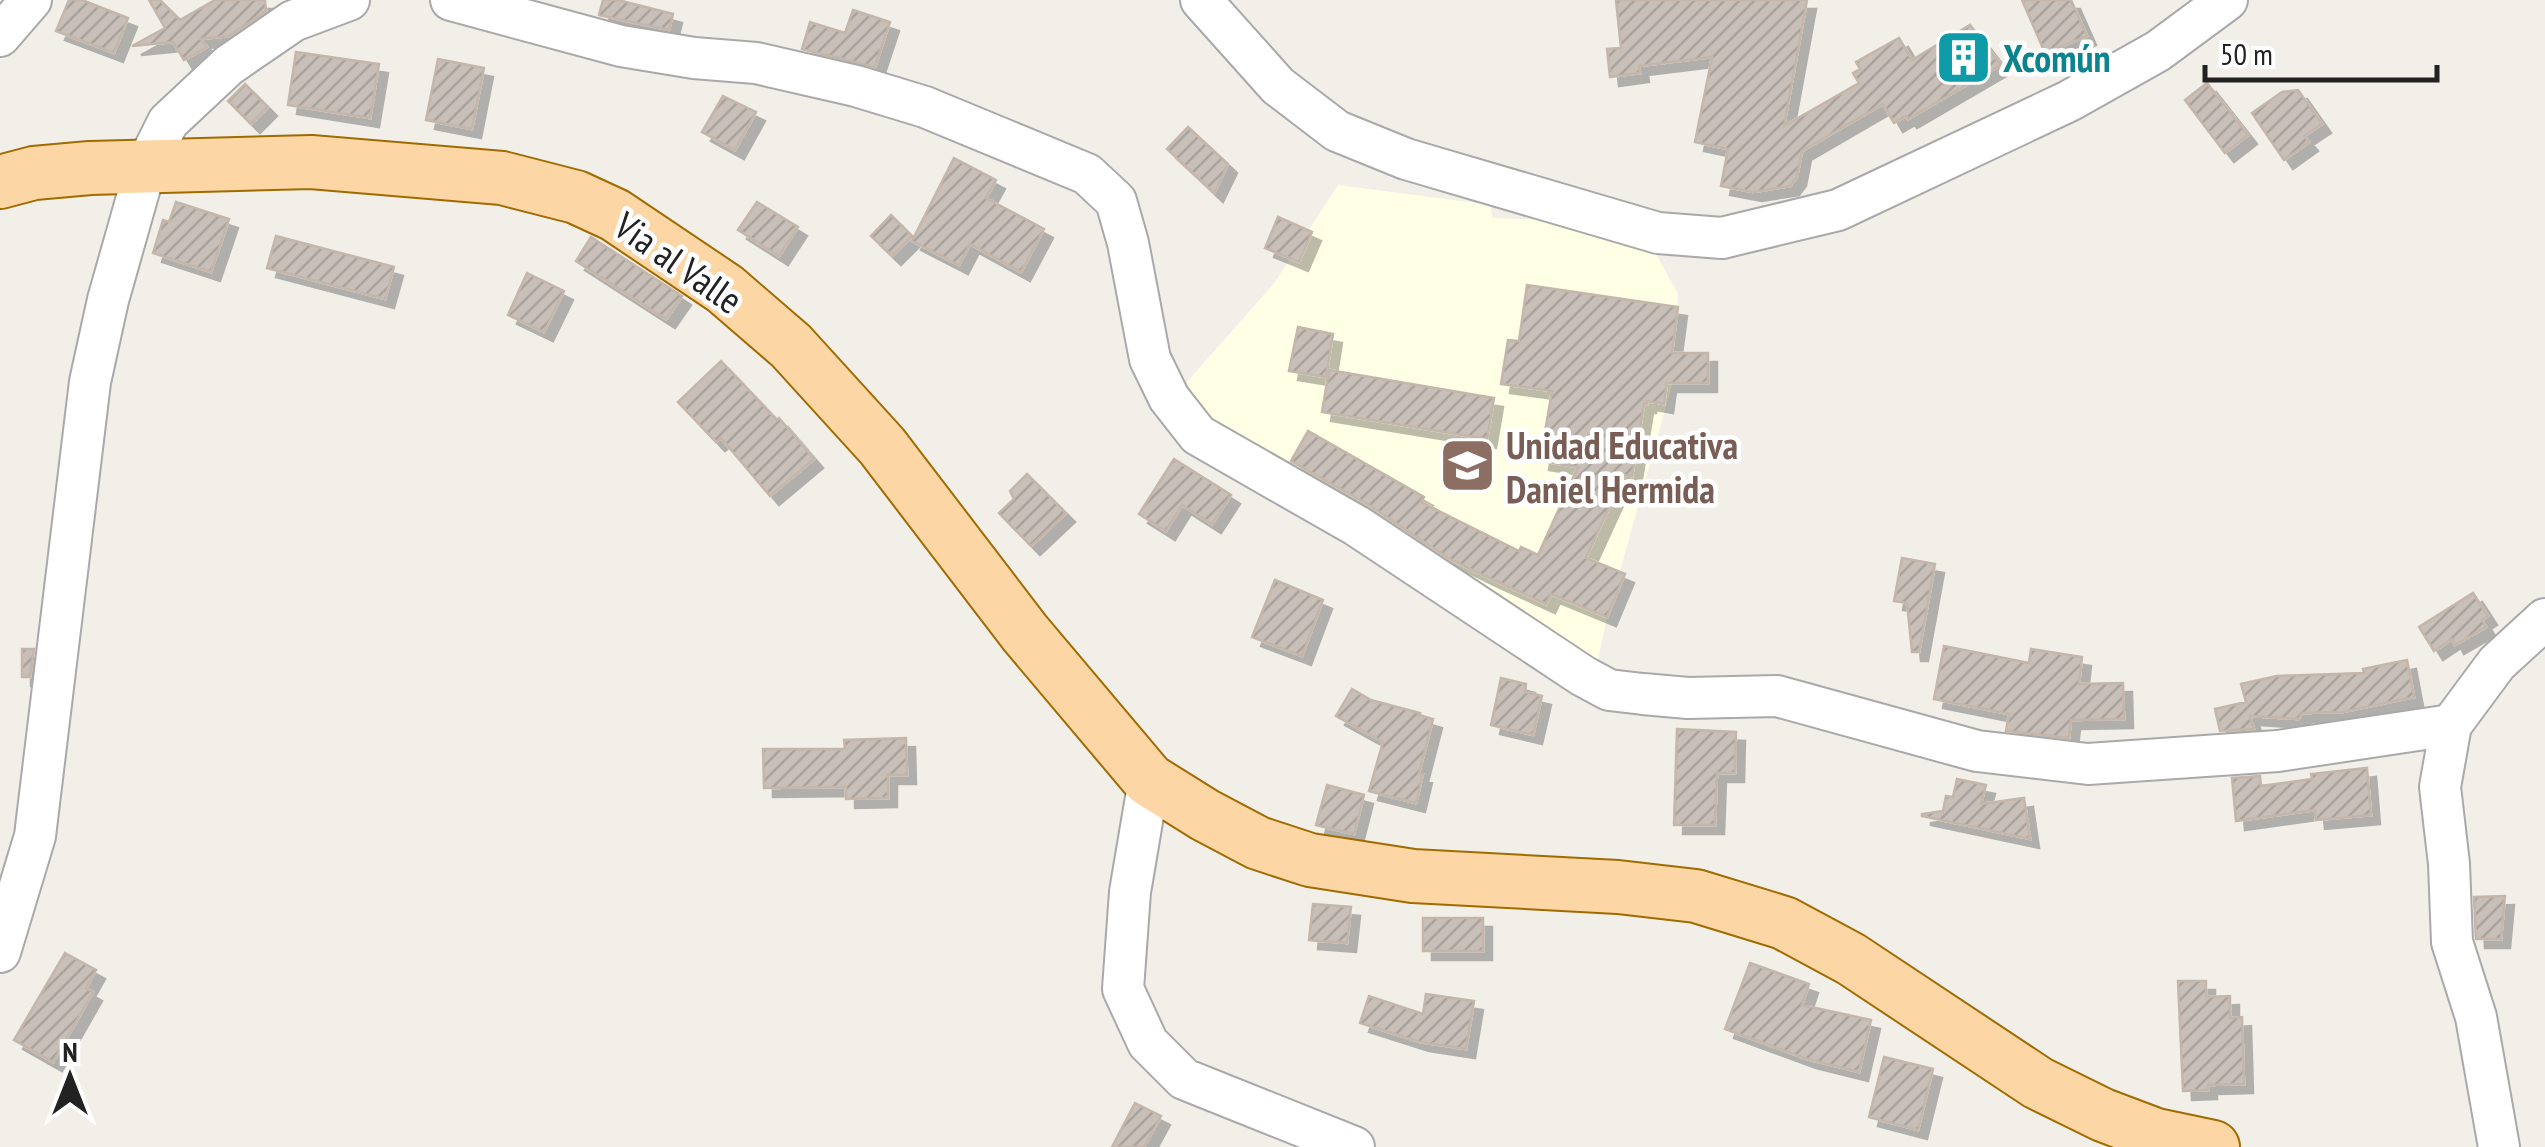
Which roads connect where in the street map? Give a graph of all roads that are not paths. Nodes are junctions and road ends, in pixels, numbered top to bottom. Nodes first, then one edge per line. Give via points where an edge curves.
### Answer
1 (30, 0) edge
2 (349, 0) edge
3 (451, 0) edge
4 (1200, 0) edge
5 (2227, 0) edge
6 (0, 36) edge
7 (146, 166) junction
8 (0, 182) edge
9 (2545, 620) edge
10 (2451, 725) junction
11 (1149, 780) junction
12 (0, 952) edge
13 (1354, 1147) edge
14 (2213, 1147) edge
15 (2499, 1147) edge

1 - 6 street
2 - 7 street via 294,21 229,65 168,122
3 - 10 street via 621,46 756,62 856,86 925,106 1086,174 1116,200 1150,359 1198,435 1357,526 1610,690 1688,698 1777,696 1977,750 2088,764 2278,750
4 - 5 street via 1278,86 1337,131 1406,159 1658,233 1722,238 1838,210 2069,101 2158,51
7 - 8 main road, Via al Valle via 52,171
7 - 11 main road, Via al Valle via 311,162 502,178 615,214 725,289 791,346 882,446 1025,633
7 - 12 street via 90,382 35,836
9 - 10 street via 2496,663
10 - 15 street via 2440,787 2452,942 2476,1017
11 - 13 street via 1130,892 1123,990 1148,1043 1184,1080
11 - 14 main road, Via al Valle via 1258,843 1310,860 1414,876 1696,896 1784,923 2038,1083 2156,1135

